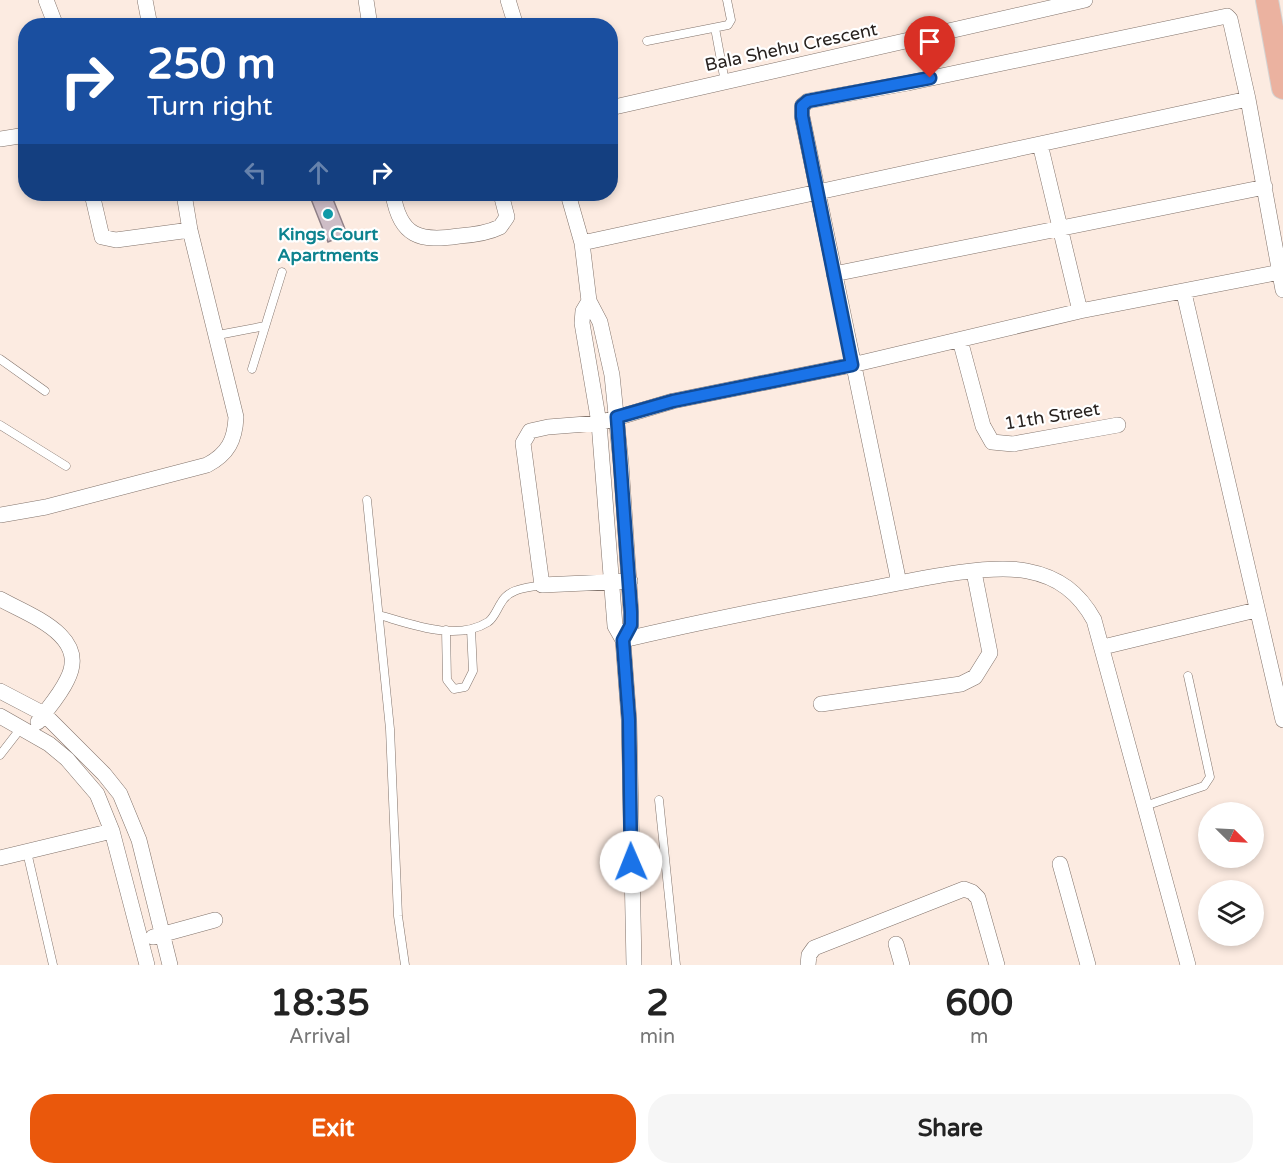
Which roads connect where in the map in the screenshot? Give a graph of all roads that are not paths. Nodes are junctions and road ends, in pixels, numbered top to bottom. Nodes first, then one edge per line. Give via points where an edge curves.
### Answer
1 (46, 0) edge
2 (145, 0) edge
3 (366, 0) edge
4 (508, 0) edge
5 (727, 0) edge
6 (1085, 0) edge
7 (1267, 0) edge
8 (53, 18) edge
9 (148, 18) edge
10 (369, 18) edge
11 (514, 18) edge
12 (715, 28) junction
13 (647, 41) dead end
14 (725, 82) junction
15 (1283, 88) edge
16 (1248, 99) junction
17 (618, 106) edge
18 (18, 136) edge
19 (0, 139) edge
20 (1040, 144) junction
21 (1265, 187) junction
22 (818, 192) junction
23 (94, 201) edge
24 (185, 201) edge
25 (395, 201) edge
26 (503, 201) edge
27 (570, 201) edge
28 (190, 230) junction
29 (1059, 231) junction
30 (582, 243) junction
31 (282, 272) dead end
32 (1280, 272) junction
33 (834, 274) junction
34 (1283, 290) edge
35 (1184, 293) junction
36 (589, 301) junction
37 (1080, 311) junction
38 (265, 326) junction
39 (218, 335) junction
40 (960, 340) junction
41 (0, 359) edge
42 (852, 365) junction
43 (252, 369) dead end
44 (45, 391) dead end
45 (617, 417) junction
46 (599, 423) junction
47 (0, 425) edge
48 (1118, 425) dead end
49 (66, 466) dead end
50 (367, 500) dead end
51 (0, 515) edge
52 (974, 572) junction
53 (630, 581) junction
54 (899, 583) junction
55 (610, 584) junction
56 (542, 585) junction
57 (0, 599) edge
58 (1256, 610) junction
59 (379, 615) junction
60 (471, 629) junction
61 (446, 630) junction
62 (623, 640) junction
63 (1103, 647) junction
64 (1188, 676) dead end
65 (0, 691) edge
66 (820, 704) dead end
67 (44, 714) junction
68 (0, 716) edge
69 (1283, 720) edge
70 (27, 729) junction
71 (0, 755) edge
72 (659, 800) dead end
73 (1145, 806) junction
74 (112, 831) junction
75 (27, 852) junction
76 (0, 858) edge
77 (1060, 864) dead end
78 (215, 920) dead end
79 (162, 934) junction
80 (141, 940) junction
81 (896, 944) dead end
82 (53, 965) edge
83 (147, 965) edge
84 (170, 965) edge
85 (405, 965) edge
86 (634, 965) edge
87 (676, 965) edge
88 (808, 965) edge
89 (902, 965) edge
90 (997, 965) edge
91 (1088, 965) edge
92 (1188, 965) edge

1 - 8 street
2 - 9 street
3 - 10 street
4 - 11 street
5 - 12 lane via 731,20 728,25
6 - 14 street, Bala Shehu Crescent
7 - 15 main road
12 - 13 lane
12 - 14 lane
14 - 17 street, Bala Shehu Crescent
16 - 20 street
16 - 21 street
16 - 22 street via 1230,19 1224,15 808,101 802,106 802,116
18 - 19 street
20 - 22 street
20 - 29 street
21 - 29 street
21 - 32 street
22 - 30 street
22 - 33 street
23 - 28 street via 102,237 116,240
24 - 28 street
25 - 26 street via 408,230 425,239 437,239 500,227 507,217
27 - 30 street
28 - 39 street
29 - 33 street
29 - 37 street
30 - 36 street
31 - 38 lane
32 - 34 street
32 - 35 street
33 - 42 street
35 - 37 street
35 - 58 street
36 - 45 street via 604,334
36 - 46 street via 582,323
37 - 40 street
38 - 39 lane
38 - 43 lane
39 - 51 street via 236,417 235,432 221,458 58,504
40 - 42 street
40 - 48 street, 11th Street via 983,426 992,442 1013,444
41 - 44 lane
42 - 45 street via 673,401
42 - 54 street
45 - 46 street
45 - 53 street
46 - 55 street
46 - 56 street via 535,428 524,439
47 - 49 lane
50 - 59 lane
52 - 54 street
52 - 63 street via 1024,570 1065,585 1084,603
52 - 66 street via 990,653 975,677 961,684
53 - 55 street
53 - 62 street via 631,625
54 - 62 street via 723,616
55 - 56 street
55 - 62 street via 615,626
56 - 60 lane via 511,592 489,621
57 - 67 street via 50,627 73,650 67,681
58 - 63 street
58 - 69 street
59 - 61 lane
59 - 85 lane via 396,818 398,916
60 - 61 lane
60 - 61 lane via 473,671 465,687 459,689 447,680
62 - 86 street via 629,720
63 - 73 street
64 - 73 lane via 1210,777 1204,786
65 - 67 street
67 - 70 street
67 - 79 street via 120,794 140,840
68 - 70 street
70 - 71 lane
70 - 74 street via 67,759 89,784
72 - 87 lane
73 - 92 street
74 - 75 street
74 - 80 street
75 - 76 street
75 - 82 lane
77 - 91 street
78 - 79 street
79 - 80 street
79 - 84 street
80 - 83 street
81 - 89 street
88 - 90 street via 808,955 814,948 964,889 978,898

